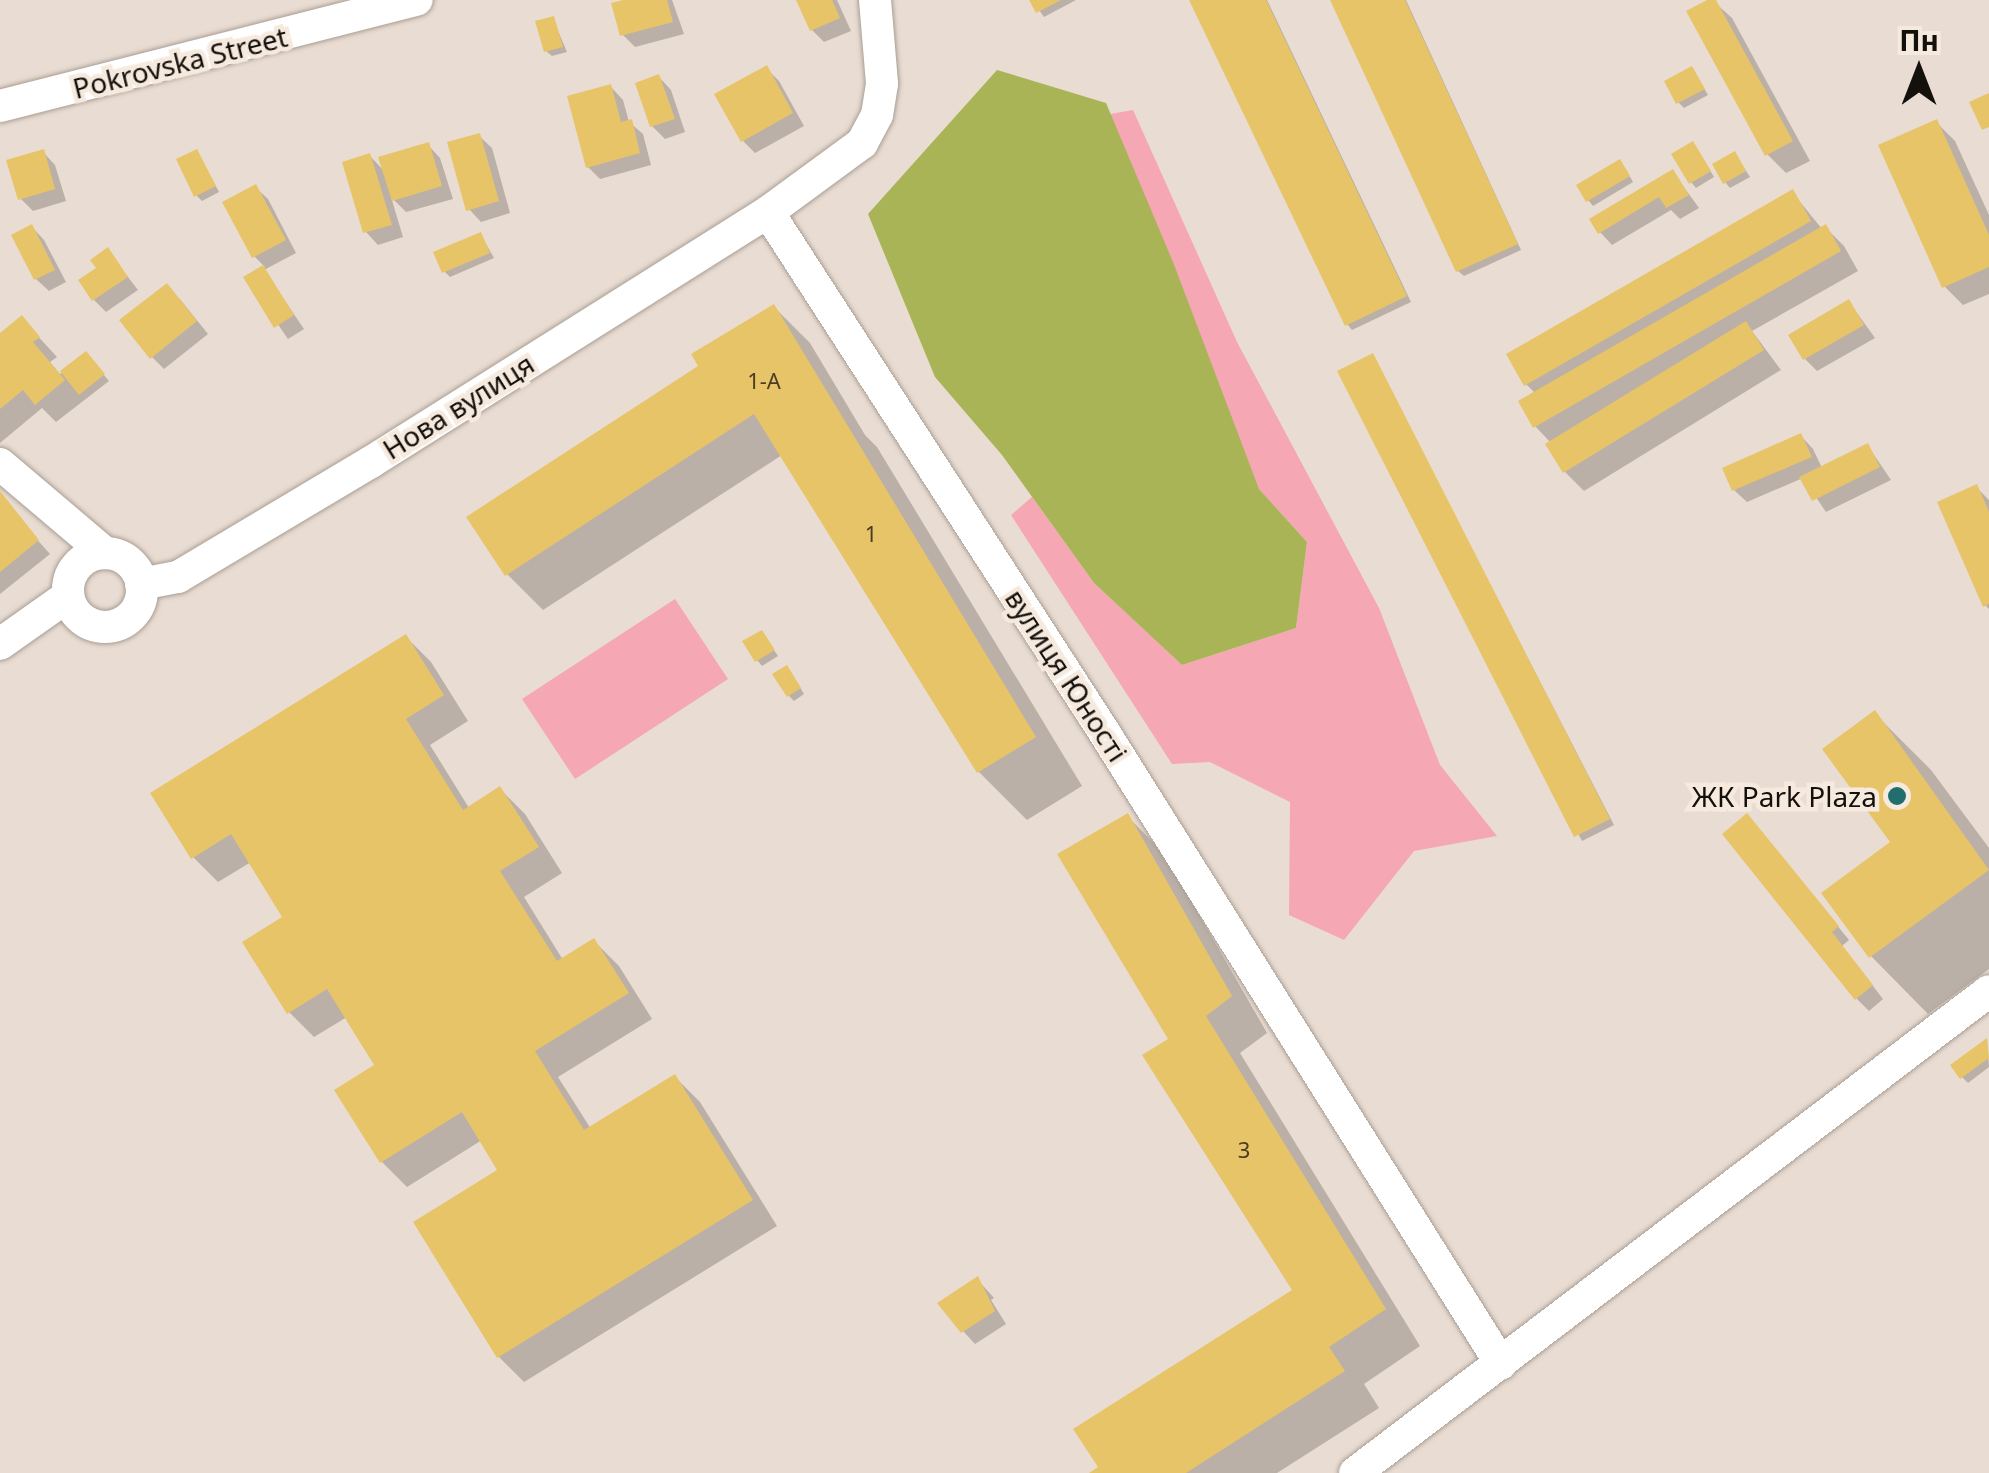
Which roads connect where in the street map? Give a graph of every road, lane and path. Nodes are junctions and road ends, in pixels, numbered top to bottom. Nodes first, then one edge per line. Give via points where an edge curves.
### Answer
1 (418, 0) edge
2 (875, 0) edge
3 (0, 106) edge
4 (768, 212) junction
5 (0, 464) edge
6 (105, 553) junction
7 (141, 584) junction
8 (68, 596) junction
9 (0, 644) edge
10 (1989, 991) edge
11 (1501, 1364) junction
12 (1355, 1473) edge

1 - 3 street, Pokrovska Street
2 - 4 street via 882,84 877,116 862,143
4 - 7 street, Нова вулиця via 178,577
4 - 11 street, вулиця Юності via 1115,748
5 - 6 street
6 - 7 street via 129,562
6 - 8 street via 72,571
7 - 8 street via 128,619 104,627 80,618
8 - 9 street
10 - 11 street
11 - 12 street

